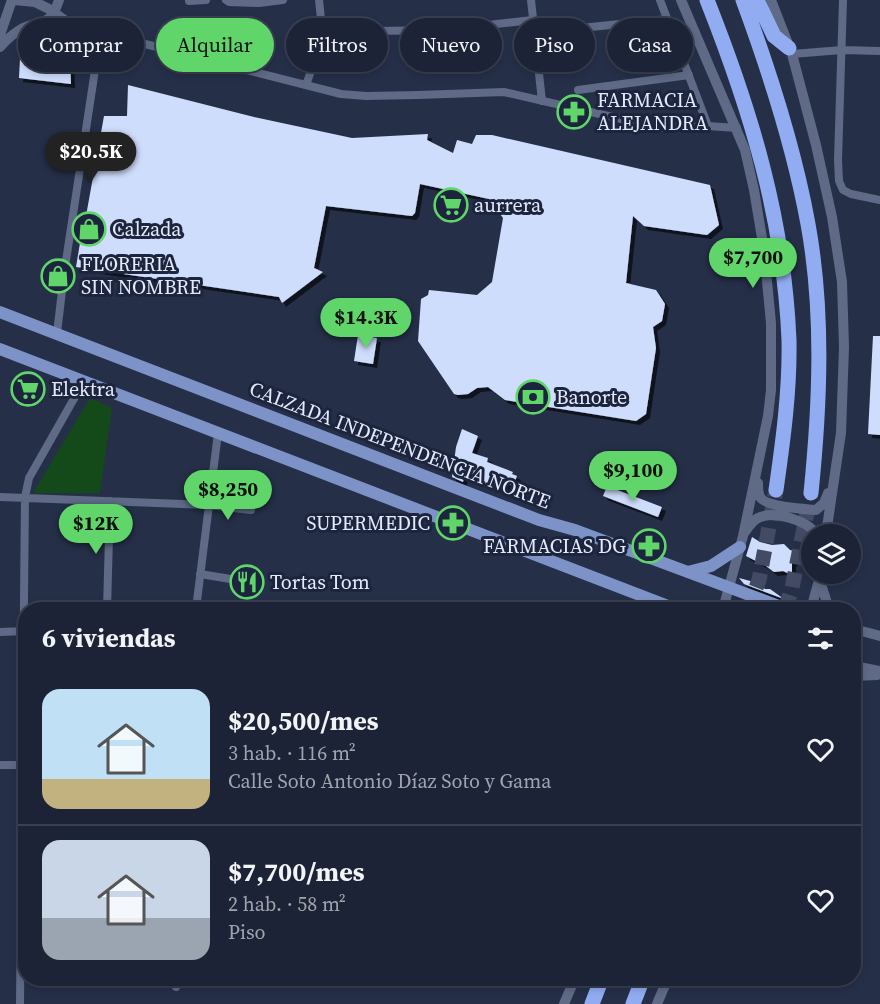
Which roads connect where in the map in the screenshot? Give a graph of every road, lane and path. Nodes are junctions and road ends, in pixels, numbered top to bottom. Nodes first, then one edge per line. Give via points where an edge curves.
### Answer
1 (13, 0) edge
2 (59, 0) edge
3 (206, 0) edge
4 (226, 0) edge
5 (283, 0) edge
6 (319, 0) edge
7 (531, 0) edge
8 (660, 0) edge
9 (681, 0) edge
10 (707, 0) edge
11 (743, 0) edge
12 (757, 0) edge
13 (771, 0) edge
14 (843, 0) edge
15 (190, 3) edge
16 (55, 12) junction
17 (64, 18) edge
18 (321, 18) edge
19 (533, 18) edge
20 (667, 18) edge
21 (514, 22) edge
22 (388, 31) edge
23 (0, 35) edge
24 (144, 44) edge
25 (0, 47) edge
26 (842, 50) junction
27 (790, 51) junction
28 (880, 51) edge
29 (95, 72) edge
30 (311, 72) edge
31 (539, 72) edge
32 (688, 72) edge
33 (689, 75) junction
34 (306, 85) junction
35 (578, 90) dead end
36 (542, 101) junction
37 (708, 126) junction
38 (737, 128) junction
39 (880, 200) edge
40 (0, 312) edge
41 (57, 333) junction
42 (0, 349) edge
43 (84, 381) junction
44 (218, 433) junction
45 (758, 462) junction
46 (834, 478) junction
47 (776, 490) tunnel mouth
48 (811, 493) tunnel mouth
49 (0, 497) edge
50 (25, 497) junction
51 (110, 501) junction
52 (208, 505) junction
53 (251, 510) dead end
54 (805, 524) edge
55 (827, 524) edge
56 (742, 541) junction
57 (688, 572) junction
58 (200, 574) junction
59 (255, 583) dead end
60 (818, 584) edge
61 (822, 584) edge
62 (729, 588) junction
63 (24, 602) edge
64 (107, 602) edge
65 (197, 602) edge
66 (658, 602) edge
67 (725, 602) edge
68 (768, 602) edge
69 (813, 602) edge
70 (828, 602) edge
71 (861, 629) edge
72 (18, 631) edge
73 (861, 631) edge
74 (0, 632) edge
75 (878, 636) edge
76 (861, 668) edge
77 (880, 673) edge
78 (861, 675) edge
79 (0, 765) edge
80 (18, 765) edge
81 (20, 986) edge
82 (572, 986) edge
83 (599, 986) edge
84 (640, 986) edge
85 (665, 986) edge
86 (20, 1004) edge
87 (564, 1004) edge
88 (592, 1004) edge
89 (633, 1004) edge
90 (657, 1004) edge

1 - 16 street via 35,2
1 - 23 street
2 - 16 street
3 - 15 street
4 - 5 street
6 - 18 street
7 - 19 street
8 - 20 street
9 - 38 street
10 - 47 highway via 752,123 780,244 789,342
11 - 48 highway via 780,106 809,225 818,317 818,428
12 - 27 highway via 774,36
13 - 27 street
14 - 26 street
16 - 17 street
16 - 25 street via 44,23 25,27
21 - 22 street
24 - 34 street
26 - 27 street
26 - 28 street
26 - 39 street via 839,181 843,190 851,194
27 - 46 street via 828,196 842,282 843,391
29 - 41 street
30 - 34 street
31 - 36 street
32 - 33 street
33 - 35 street
33 - 37 street
34 - 36 street via 366,96 488,91
36 - 37 street via 660,128
37 - 38 street
38 - 45 street via 754,189 771,323 771,390
40 - 41 main road, CALZADA INDEPENDENCIA NORTE
41 - 57 main road, CALZADA INDEPENDENCIA NORTE via 539,520
42 - 43 main road
43 - 44 main road
43 - 50 street via 30,478
44 - 52 street
44 - 66 main road
45 - 46 street via 759,496 763,501 793,508 816,510 824,503
45 - 56 street
46 - 55 street
49 - 50 street
50 - 51 street
50 - 63 street
51 - 52 street
51 - 64 street
52 - 53 street
52 - 58 street
54 - 56 street via 768,515 752,523
56 - 57 main road via 711,566
56 - 62 street
57 - 62 main road, CALZADA INDEPENDENCIA NORTE
58 - 59 street
58 - 65 street
60 - 69 street
61 - 70 street
62 - 67 street
62 - 68 main road, CALZADA INDEPENDENCIA NORTE
71 - 75 street
72 - 74 street
73 - 75 street
76 - 77 street
77 - 78 street
79 - 80 street
81 - 86 street
82 - 87 street
83 - 88 highway
84 - 89 highway
85 - 90 street

